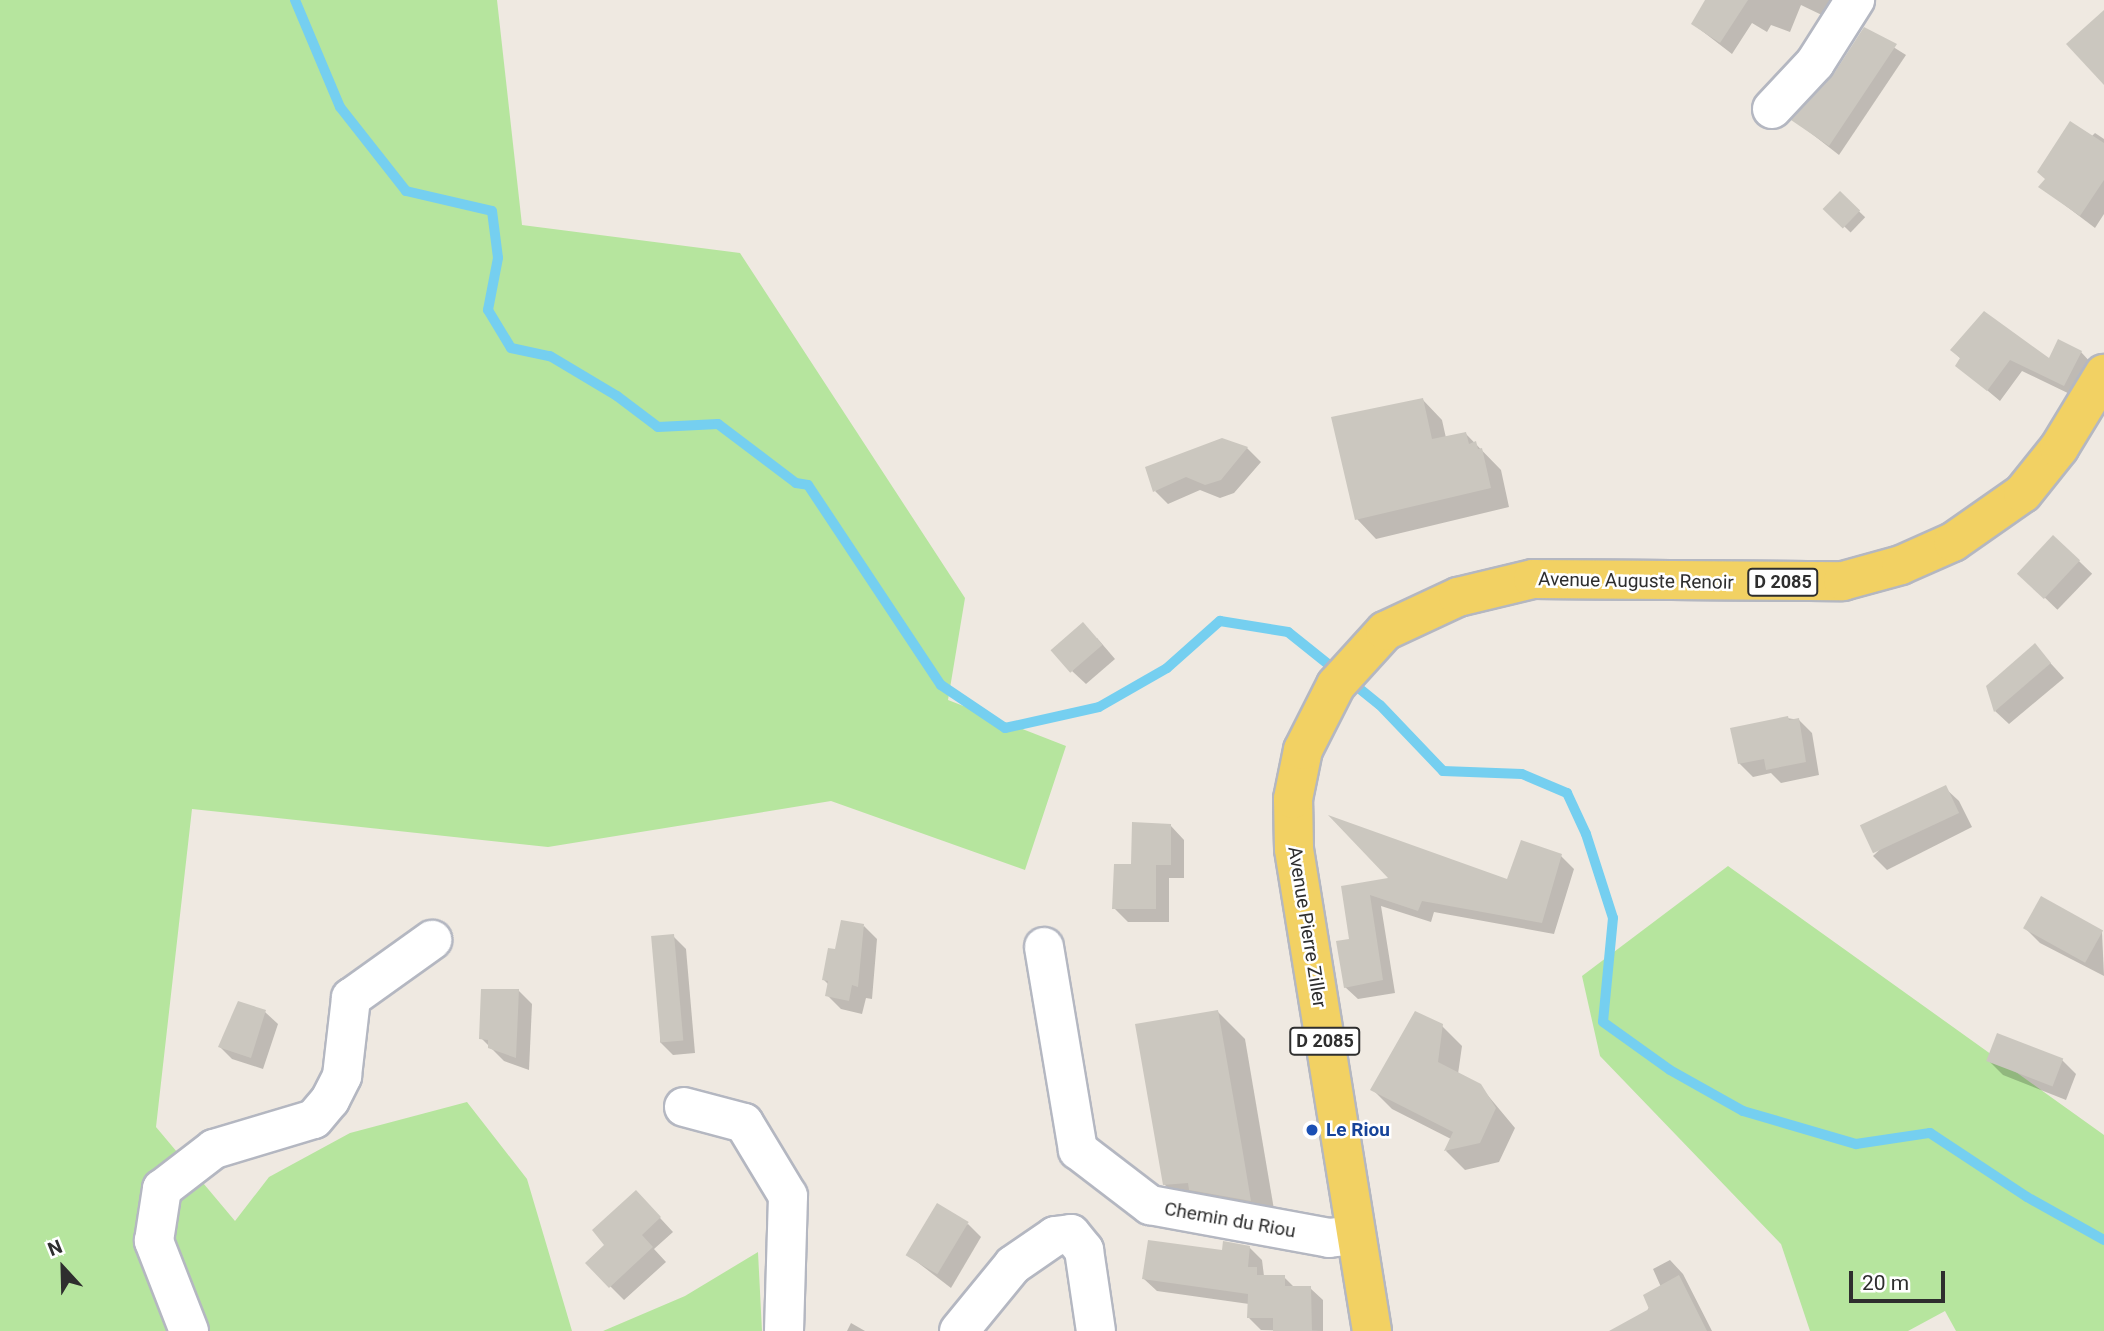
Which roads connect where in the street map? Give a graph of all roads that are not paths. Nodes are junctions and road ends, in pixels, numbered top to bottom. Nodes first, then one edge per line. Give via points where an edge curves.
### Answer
1 (1855, 0) edge
2 (1772, 109) dead end
3 (2102, 373) edge
4 (1385, 631) joint
5 (432, 940) dead end
6 (1044, 947) dead end
7 (684, 1107) dead end
8 (1355, 1234) junction
9 (189, 1331) edge
10 (784, 1331) edge
11 (959, 1331) edge
12 (1096, 1331) edge
13 (1372, 1331) edge

1 - 2 street via 1815,63
3 - 4 main road, Avenue Auguste Renoir / D 2085 via 2059,448 2022,493 1953,542 1902,565 1843,581 1533,579 1458,597
4 - 8 main road, Avenue Pierre Ziller / D 2085 via 1336,685 1303,750 1293,799 1294,849
5 - 9 street via 351,998 342,1076 330,1101 314,1119 214,1149 162,1189 154,1241
6 - 8 street, Chemin du Riou via 1078,1150 1150,1205 1329,1238
7 - 10 street via 744,1122 788,1196
8 - 13 main road, Avenue Pierre Ziller / D 2085
11 - 12 street via 1013,1265 1055,1236 1071,1234 1084,1250

